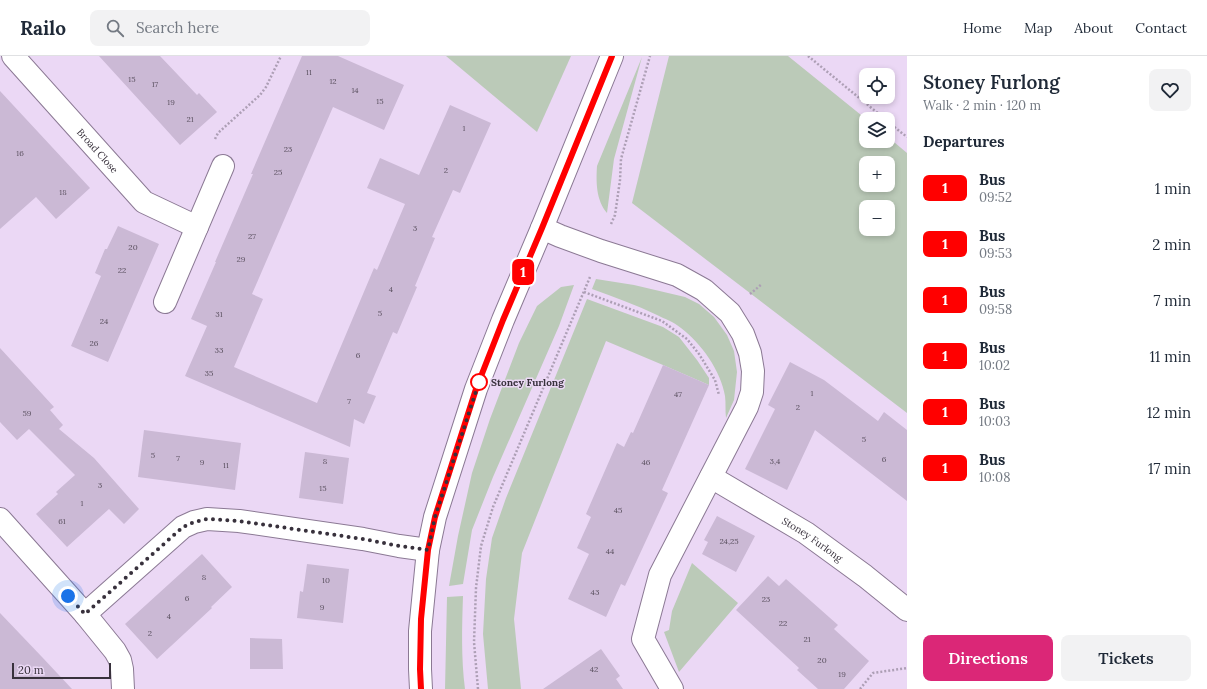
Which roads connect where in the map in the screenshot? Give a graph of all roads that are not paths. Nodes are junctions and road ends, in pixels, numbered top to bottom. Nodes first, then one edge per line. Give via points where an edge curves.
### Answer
1 (13, 56) edge
2 (612, 56) edge
3 (223, 166) road end
4 (197, 227) junction
5 (542, 228) junction
6 (165, 302) dead end
7 (711, 477) junction
8 (0, 519) edge
9 (428, 550) junction
10 (907, 610) edge
11 (85, 614) junction
12 (123, 689) edge
13 (421, 689) edge
14 (672, 689) edge

1 - 4 street, Broad Close via 144,202
2 - 5 street
3 - 4 street
4 - 6 street
5 - 7 street via 677,276 704,290 730,313 743,334 750,353 753,371 752,392 747,407
5 - 9 street via 476,389 435,517
7 - 10 street, Stoney Furlong via 806,533
7 - 14 street via 660,575 644,639
8 - 11 street
9 - 11 street via 239,521 207,519 183,527
9 - 13 street via 420,631
11 - 12 street via 120,660

